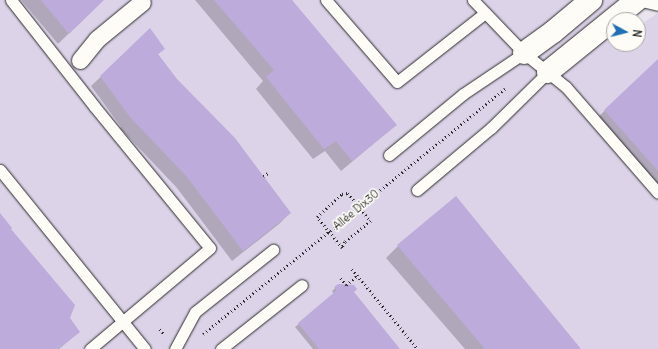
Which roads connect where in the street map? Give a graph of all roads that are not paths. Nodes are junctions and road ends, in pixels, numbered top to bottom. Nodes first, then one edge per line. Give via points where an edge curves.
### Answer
1 (11, 0) edge
2 (326, 0) edge
3 (473, 0) edge
4 (591, 0) edge
5 (637, 0) edge
6 (142, 2) dead end
7 (658, 5) edge
8 (485, 13) junction
9 (524, 53) junction
10 (80, 60) dead end
11 (548, 72) junction
12 (389, 154) dead end
13 (0, 170) edge
14 (417, 190) dead end
15 (658, 193) edge
16 (273, 250) dead end
17 (302, 285) dead end
18 (124, 323) junction
19 (90, 349) edge
20 (145, 349) edge
21 (175, 349) edge
22 (221, 349) edge

1 - 18 lane via 210,248
2 - 8 lane via 397,82
3 - 8 lane
4 - 9 street
5 - 7 lane
5 - 11 street
6 - 10 street via 97,39
8 - 9 lane
9 - 11 lane
9 - 12 lane via 463,94
11 - 14 lane via 491,128
11 - 15 lane via 566,87
13 - 18 lane
16 - 21 lane via 195,312
17 - 22 lane
18 - 19 lane
18 - 20 lane

